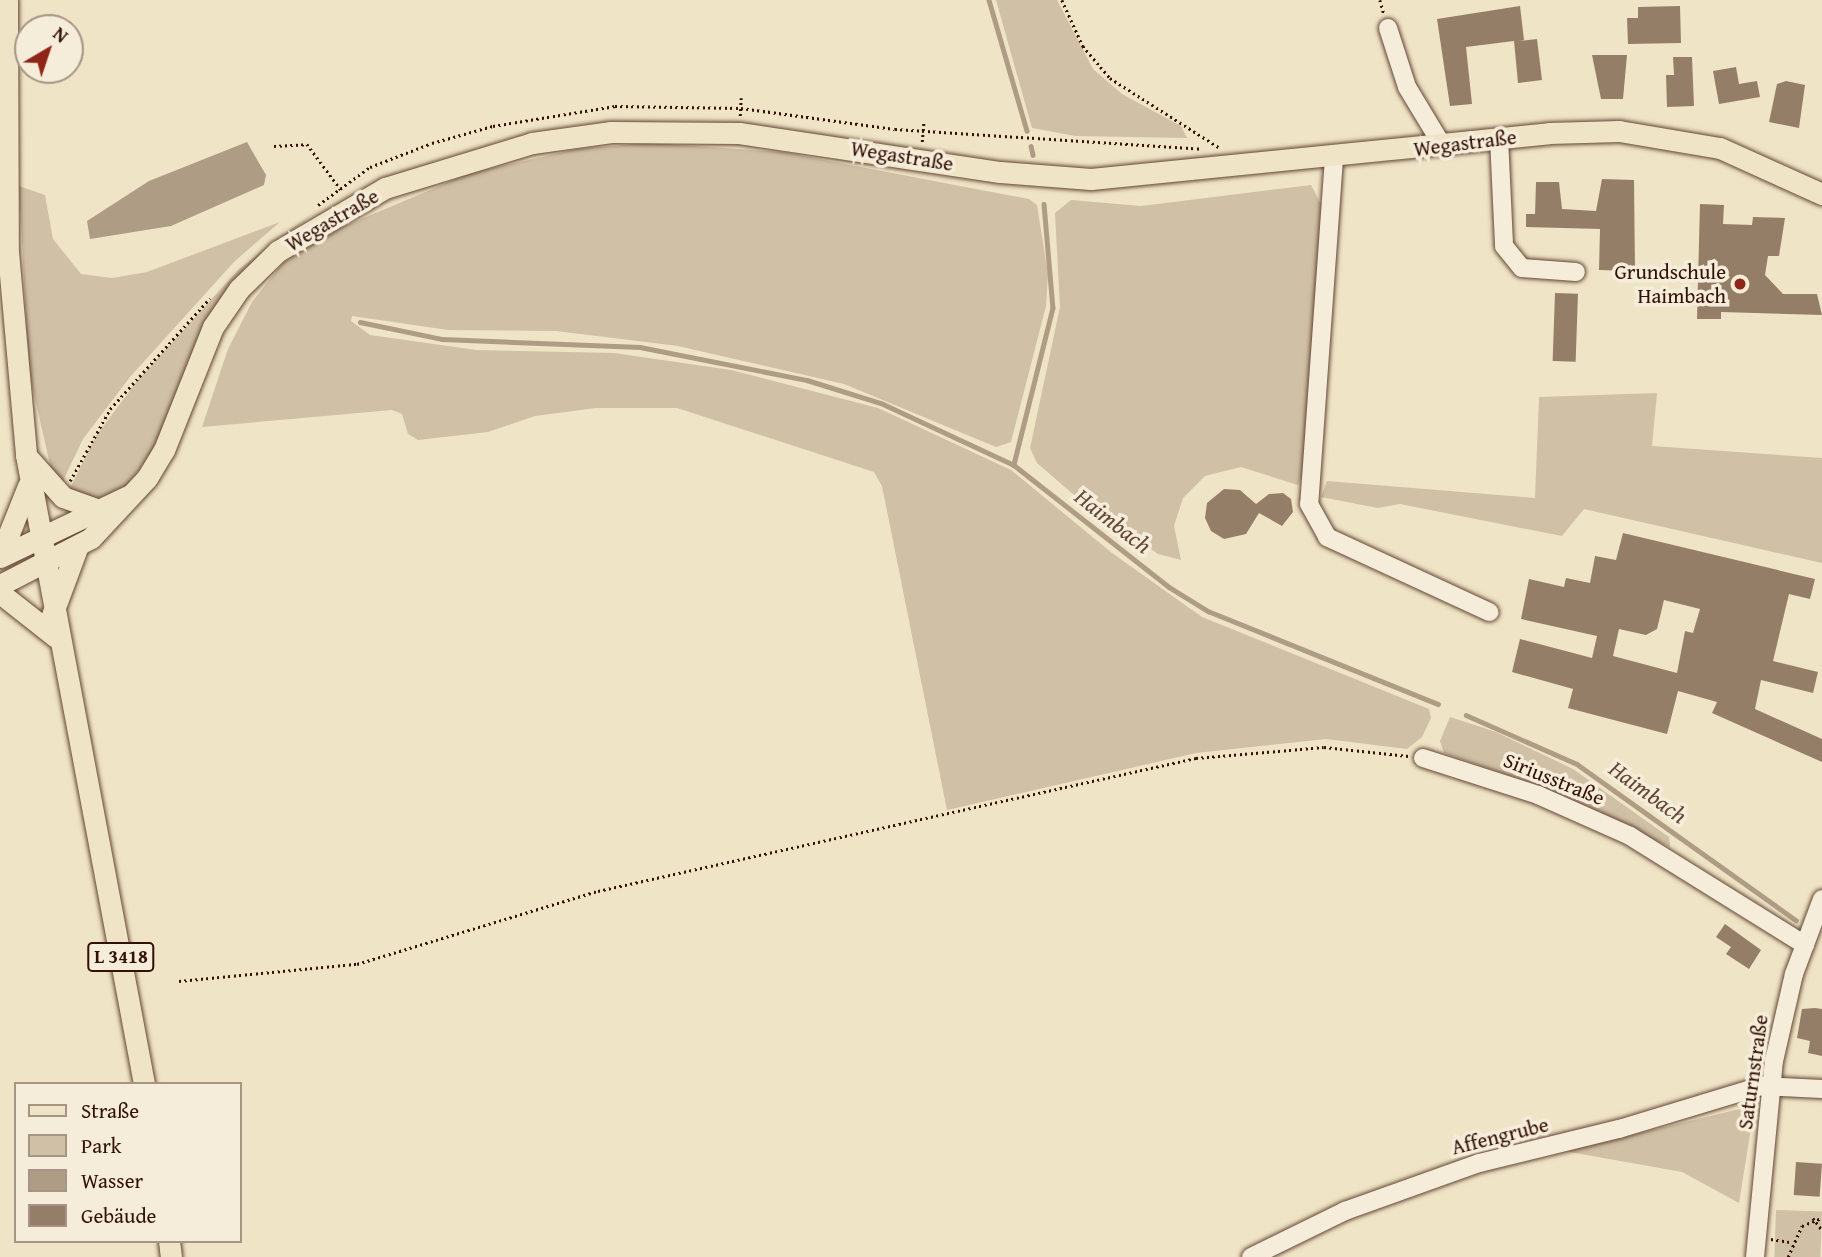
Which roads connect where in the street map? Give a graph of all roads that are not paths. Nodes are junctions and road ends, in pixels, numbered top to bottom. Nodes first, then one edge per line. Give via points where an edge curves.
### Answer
1 (7, 0) edge
2 (1388, 28) dead end
3 (1499, 138) junction
4 (1442, 145) junction
5 (1334, 158) junction
6 (1822, 194) edge
7 (1576, 272) dead end
8 (26, 455) junction
9 (30, 481) junction
10 (133, 493) junction
11 (98, 510) junction
12 (39, 541) junction
13 (77, 548) junction
14 (0, 556) edge
15 (43, 565) junction
16 (0, 585) edge
17 (0, 593) edge
18 (1489, 612) dead end
19 (52, 615) junction
20 (56, 637) junction
21 (1423, 758) road end
22 (1822, 899) edge
23 (1805, 945) junction
24 (144, 1082) edge
25 (1771, 1084) junction
26 (1822, 1089) edge
27 (1251, 1257) edge
28 (1755, 1257) edge

1 - 8 main road, L 3418 via 7,219
2 - 4 street via 1407,87
3 - 4 main road, Wegastraße
3 - 6 main road, Wegastraße via 1588,131 1686,139 1746,156
3 - 7 street via 1504,246 1522,268
4 - 5 main road, Wegastraße
5 - 10 main road, Wegastraße via 1091,179 739,133 611,132 463,161 346,197 239,289 199,356 164,450
5 - 18 street via 1309,504 1327,537
8 - 9 main road, L 3418
8 - 11 main road via 62,497
9 - 12 main road, L 3418
9 - 14 main road
10 - 11 main road, Wegastraße
10 - 13 main road, Wegastraße via 107,524
11 - 12 main road, Wegastraße
12 - 14 main road, Wegastraße
12 - 15 main road, L 3418
13 - 15 main road, Wegastraße
13 - 19 main road
15 - 16 main road, Wegastraße
15 - 19 main road, L 3418
17 - 20 main road
19 - 20 main road, L 3418
20 - 24 main road, L 3418
21 - 23 street, Siriusstraße via 1538,795 1630,836
22 - 23 street, Saturnstraße
23 - 25 street, Saturnstraße
25 - 26 street
25 - 27 street, Affengrube via 1446,1173 1345,1211
25 - 28 street, Saturnstraße

